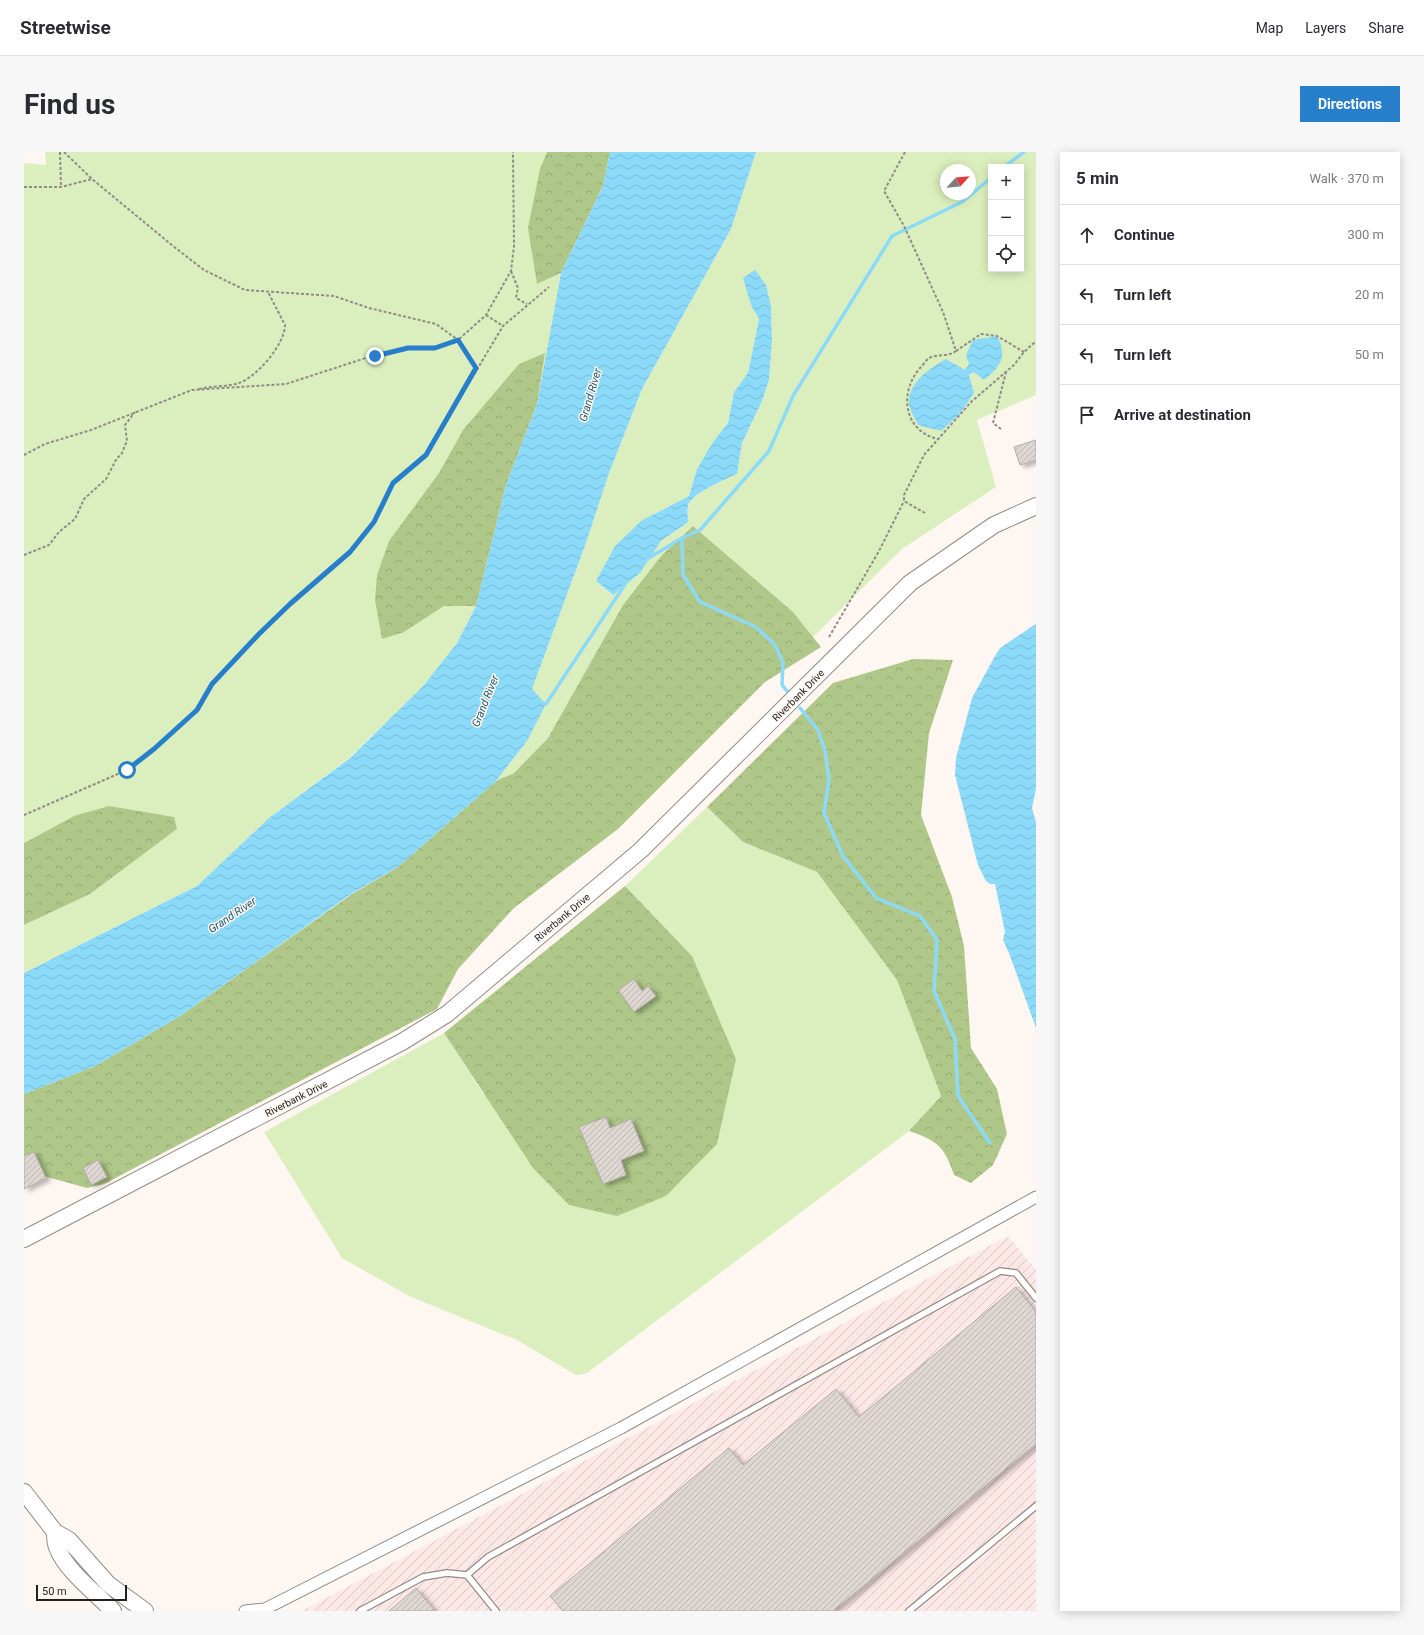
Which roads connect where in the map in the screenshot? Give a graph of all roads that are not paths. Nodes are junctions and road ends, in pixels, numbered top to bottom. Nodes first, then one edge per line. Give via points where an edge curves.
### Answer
1 (1036, 506) edge
2 (1036, 1197) edge
3 (24, 1239) edge
4 (1036, 1298) edge
5 (24, 1492) edge
6 (1036, 1506) edge
7 (55, 1532) junction
8 (467, 1575) junction
9 (265, 1610) edge
10 (113, 1611) edge
11 (145, 1611) edge
12 (245, 1611) edge
13 (360, 1611) edge
14 (496, 1611) edge
15 (908, 1611) edge

1 - 3 street, Riverbank Drive via 994,525 910,583 642,850 447,1014 395,1046
2 - 9 street via 621,1428
4 - 8 lane via 1016,1273 1000,1271 488,1558
5 - 7 street
6 - 15 lane
7 - 10 street via 57,1547 66,1560 89,1588
7 - 11 street via 69,1540 108,1584
8 - 13 lane via 447,1573 423,1577
8 - 14 lane
9 - 12 street

